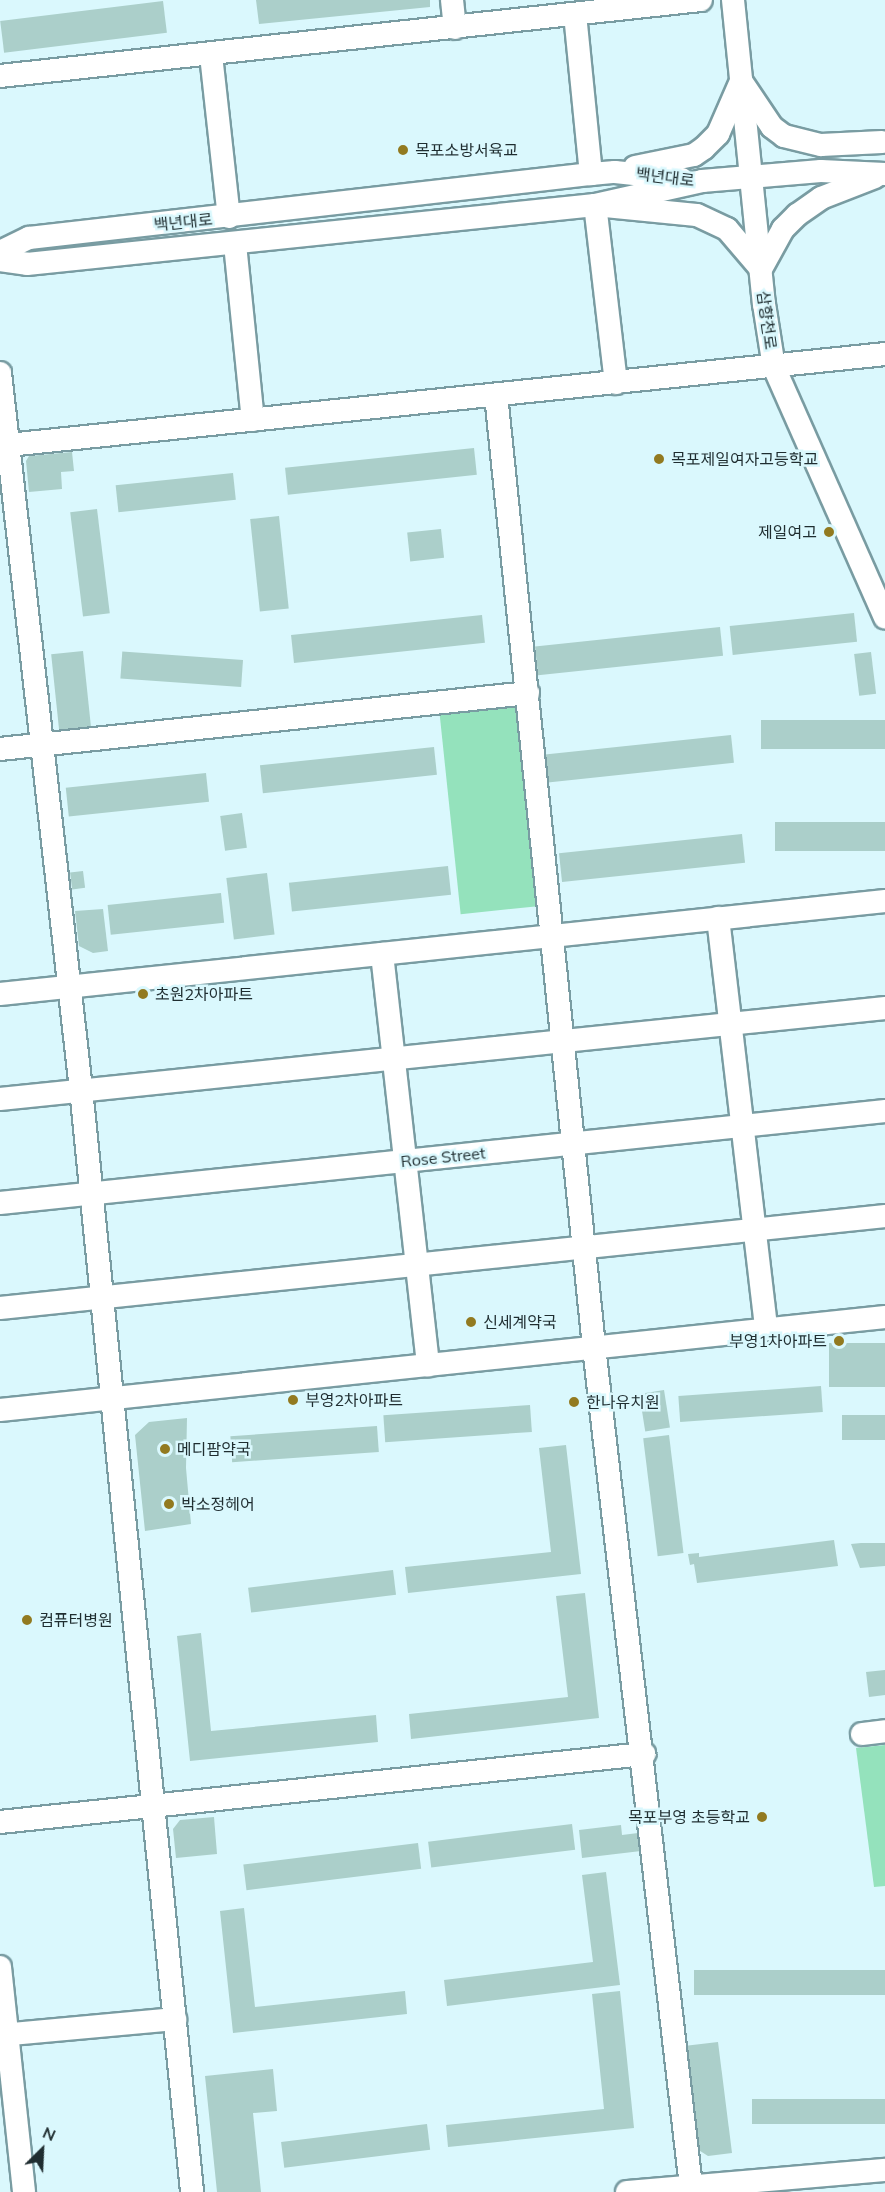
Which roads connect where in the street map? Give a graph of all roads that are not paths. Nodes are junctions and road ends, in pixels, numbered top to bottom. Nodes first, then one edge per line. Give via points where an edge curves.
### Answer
1 (452, 0) edge
2 (701, 0) edge
3 (733, 0) edge
4 (575, 14) junction
5 (455, 27) junction
6 (211, 55) junction
7 (0, 76) edge
8 (741, 81) junction
9 (883, 142) edge
10 (821, 171) junction
11 (615, 172) junction
12 (591, 174) junction
13 (884, 174) edge
14 (752, 177) junction
15 (702, 181) junction
16 (595, 205) junction
17 (229, 218) junction
18 (235, 244) junction
19 (0, 252) edge
20 (0, 260) edge
21 (761, 269) junction
22 (885, 354) edge
23 (774, 367) junction
24 (0, 373) edge
25 (616, 383) junction
26 (496, 395) junction
27 (253, 420) junction
28 (8, 444) junction
29 (8, 517) edge
30 (885, 618) edge
31 (528, 693) junction
32 (40, 744) junction
33 (0, 749) edge
34 (885, 901) edge
35 (718, 918) junction
36 (554, 936) junction
37 (382, 954) junction
38 (68, 987) junction
39 (0, 994) edge
40 (885, 1008) edge
41 (730, 1024) junction
42 (564, 1041) junction
43 (394, 1059) junction
44 (81, 1089) junction
45 (0, 1099) edge
46 (885, 1111) edge
47 (741, 1126) junction
48 (574, 1143) junction
49 (405, 1161) junction
50 (92, 1194) junction
51 (0, 1203) edge
52 (885, 1216) edge
53 (753, 1230) junction
54 (584, 1248) junction
55 (416, 1265) junction
56 (102, 1297) junction
57 (0, 1308) edge
58 (885, 1317) edge
59 (766, 1329) junction
60 (594, 1347) junction
61 (428, 1365) junction
62 (112, 1398) junction
63 (0, 1410) edge
64 (885, 1731) edge
65 (862, 1734) dead end
66 (644, 1754) junction
67 (153, 1805) junction
68 (0, 1822) edge
69 (0, 1967) edge
70 (175, 2019) junction
71 (4, 2034) edge
72 (885, 2170) edge
73 (856, 2182) edge
74 (692, 2187) junction
75 (24, 2192) edge
76 (192, 2192) edge
77 (627, 2192) edge

1 - 5 street
2 - 4 street
3 - 8 street, 삼향천로
4 - 5 street
4 - 12 street
5 - 6 street
6 - 7 street
6 - 17 street
8 - 9 street via 772,127 784,136 821,145
8 - 11 street via 718,134 704,148 694,155
8 - 14 street, 삼향천로
9 - 10 street
10 - 13 street
10 - 14 street
11 - 12 street, 백년대로
11 - 15 street, 백년대로
12 - 17 street, 백년대로
13 - 21 street via 821,198 797,214 783,229
14 - 15 street
14 - 21 street, 삼향천로
15 - 16 street, 백년대로
16 - 18 street, 백년대로
16 - 21 street via 697,215 727,229
16 - 25 street
17 - 19 street, 백년대로 via 29,238
18 - 20 street, 백년대로 via 27,264
18 - 27 street
21 - 23 street, 삼향천로
22 - 23 street
23 - 25 street
23 - 30 street, 삼향천로
24 - 28 street
25 - 26 street
26 - 27 street
26 - 31 street
27 - 28 street
28 - 29 street
29 - 32 street
31 - 32 street
31 - 36 street
32 - 33 street
32 - 38 street
34 - 35 street
35 - 36 street
35 - 41 street
36 - 37 street
36 - 42 street
37 - 38 street
37 - 43 street
38 - 39 street
38 - 44 street
40 - 41 street
41 - 42 street
41 - 47 street
42 - 43 street
42 - 48 street
43 - 44 street
43 - 49 street
44 - 45 street
44 - 50 street
46 - 47 street, Rose Street
47 - 48 street, Rose Street
47 - 53 street
48 - 49 street, Rose Street
48 - 54 street
49 - 50 street, Rose Street
49 - 55 street
50 - 51 street, Rose Street
50 - 56 street
52 - 53 street
53 - 54 street
53 - 59 street
54 - 55 street
54 - 60 street
55 - 56 street
55 - 61 street
56 - 57 street
56 - 62 street
58 - 59 street
59 - 60 street
60 - 61 street
60 - 66 street
61 - 62 street
62 - 63 street
62 - 67 street
64 - 65 street
66 - 67 street
66 - 74 street
67 - 68 street
67 - 70 street
69 - 71 street
70 - 71 street
70 - 76 street
71 - 75 street
72 - 73 street
73 - 74 street
74 - 77 street

